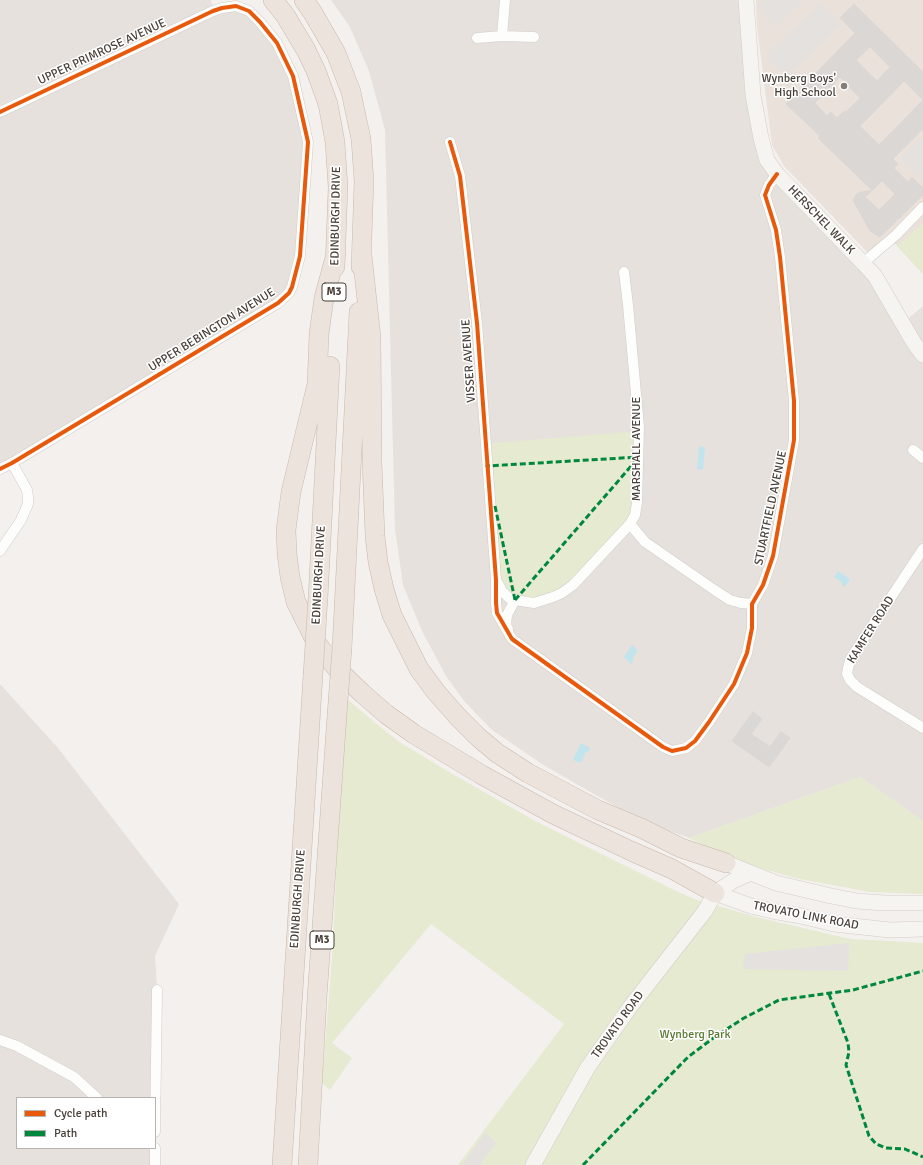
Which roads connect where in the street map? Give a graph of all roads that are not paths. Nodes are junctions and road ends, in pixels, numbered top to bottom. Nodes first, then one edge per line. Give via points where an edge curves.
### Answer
1 (273, 0) edge
2 (304, 0) edge
3 (505, 0) edge
4 (746, 0) edge
5 (213, 11) joint
6 (502, 36) junction
7 (534, 37) dead end
8 (477, 38) dead end
9 (0, 112) edge
10 (450, 142) dead end
11 (777, 174) junction
12 (923, 207) edge
13 (336, 254) junction
14 (362, 254) junction
15 (863, 263) junction
16 (624, 272) dead end
17 (923, 355) edge
18 (913, 450) dead end
19 (923, 458) edge
20 (12, 463) junction
21 (0, 469) edge
22 (630, 524) junction
23 (923, 549) edge
24 (0, 551) edge
25 (496, 580) junction
26 (515, 600) junction
27 (752, 604) junction
28 (512, 639) junction
29 (923, 728) edge
30 (681, 848) junction
31 (726, 863) joint
32 (751, 873) junction
33 (715, 893) junction
34 (733, 898) junction
35 (923, 903) edge
36 (705, 911) junction
37 (923, 929) edge
38 (157, 990) dead end
39 (0, 1040) edge
40 (96, 1097) edge
41 (155, 1097) edge
42 (154, 1149) edge
43 (155, 1165) edge
44 (282, 1165) edge
45 (308, 1165) edge
46 (533, 1165) edge

1 - 13 highway, EDINBURGH DRIVE / M3 via 306,50 328,104 335,142 338,187
2 - 14 highway, M3 via 336,53 351,92 361,139 364,181
3 - 6 street
4 - 11 main road, HERSCHEL WALK via 753,95 760,138 767,160
5 - 9 street, UPPER PRIMROSE AVENUE
5 - 20 street, UPPER BEBINGTON AVENUE via 236,6 250,11 277,43 293,76 308,142 300,256 292,287 278,303
6 - 7 street
6 - 8 street
10 - 25 street, VISSER AVENUE via 460,176 476,315
11 - 15 main road, HERSCHEL WALK
11 - 27 street, STUARTFIELD AVENUE via 765,195 776,230 780,258 794,401 794,440 773,556 763,584
12 - 15 street via 896,235
13 - 33 highway via 324,298 319,334 317,384 291,492 286,530 289,570 296,602 317,644 338,670 363,694 414,734 553,814 672,869
13 - 44 highway, EDINBURGH DRIVE / M3, bridge via 318,598
14 - 30 highway via 371,337 375,536 378,562 392,615 419,669 458,717 497,753 528,773 598,810
14 - 45 highway, M3, bridge via 342,648
15 - 17 main road, HERSCHEL WALK via 879,282
16 - 22 street, MARSHALL AVENUE via 639,427 637,502 635,515
18 - 19 street
20 - 21 street, UPPER BEBINGTON AVENUE
20 - 24 street via 27,490 28,504
22 - 26 street via 562,593 538,602
22 - 27 street via 645,542 716,591 730,600
23 - 29 street, KAMFER ROAD via 851,658 847,674 857,687
25 - 26 street via 502,591
25 - 28 street, STUARTFIELD AVENUE via 497,613
26 - 28 street via 507,614 506,625
27 - 28 street, STUARTFIELD AVENUE via 752,628 747,653 734,684 695,741 679,750 672,751 663,747
30 - 31 highway
30 - 33 highway via 708,868 714,880
31 - 32 main road, TROVATO LINK ROAD
32 - 33 main road
32 - 35 main road, TROVATO LINK ROAD via 776,883 857,901
33 - 34 main road, TROVATO LINK ROAD
33 - 36 main road, TROVATO ROAD
34 - 36 main road
34 - 37 main road, TROVATO LINK ROAD via 772,912 834,924 890,930
36 - 46 main road, TROVATO ROAD via 630,1007 588,1067
38 - 41 street
39 - 40 street via 17,1046 74,1077
42 - 43 street

